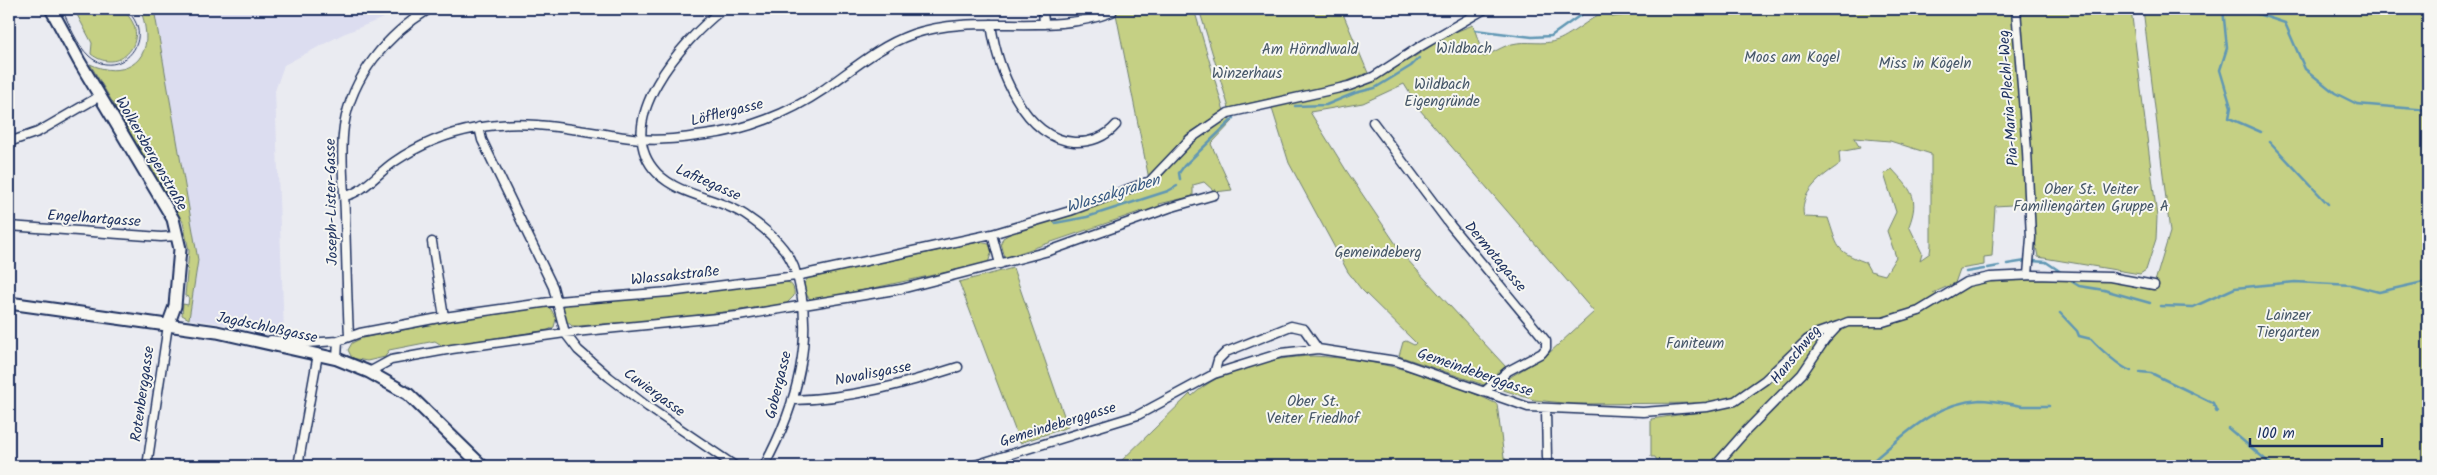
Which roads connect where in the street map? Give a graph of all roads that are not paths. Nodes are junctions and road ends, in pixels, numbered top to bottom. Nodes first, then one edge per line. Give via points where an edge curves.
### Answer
1 (51, 9) edge
2 (428, 9) edge
3 (724, 9) edge
4 (1043, 9) edge
5 (1485, 9) edge
6 (2016, 9) edge
7 (1112, 12) dead end
8 (991, 24) junction
9 (1044, 24) junction
10 (100, 96) junction
11 (1373, 122) dead end
12 (1116, 125) dead end
13 (479, 127) junction
14 (642, 139) junction
15 (9, 142) edge
16 (1214, 195) dead end
17 (344, 196) junction
18 (9, 226) edge
19 (992, 234) junction
20 (177, 236) junction
21 (432, 242) dead end
22 (1000, 264) junction
23 (2028, 275) junction
24 (796, 276) junction
25 (2154, 285) dead end
26 (557, 301) junction
27 (9, 303) edge
28 (803, 306) junction
29 (444, 317) junction
30 (168, 325) junction
31 (1838, 326) junction
32 (565, 332) junction
33 (349, 336) junction
34 (243, 338) junction
35 (338, 341) junction
36 (1318, 349) junction
37 (318, 354) junction
38 (337, 359) junction
39 (958, 367) dead end
40 (369, 372) junction
41 (1214, 374) junction
42 (1484, 392) junction
43 (792, 400) junction
44 (1546, 410) junction
45 (1547, 458) dead end
46 (996, 462) edge
47 (147, 466) edge
48 (298, 466) edge
49 (482, 466) edge
50 (735, 466) edge
51 (764, 466) edge
52 (972, 466) edge
53 (1715, 466) edge

1 - 10 street, Wolkersbergenstraße
2 - 17 street, Joseph-Lister-Gasse via 386,43 373,58 354,93 344,125
3 - 14 street, Lafitegasse via 694,35 664,72 648,103
4 - 9 street
5 - 19 street, Wlassakstraße via 1419,46 1373,77 1349,86 1228,114 1190,139 1150,181 1070,211
6 - 23 street, Pia-Maria-Plechl-Weg via 2028,160 2031,238
7 - 9 street, Löfflergasse via 1081,22
8 - 9 street, Löfflergasse
8 - 12 street via 1008,83 1028,115 1046,132 1066,141 1088,141 1104,135
8 - 14 street, Löfflergasse via 930,30 894,42 810,98 757,122 709,135
10 - 15 street via 38,132
10 - 20 street, Wolkersbergenstraße via 173,219
11 - 42 street, Dermotagasse via 1451,226 1546,341 1542,352 1508,371
13 - 14 street, Löfflergasse via 536,125
13 - 17 street, Löfflergasse via 438,138 416,148 354,193
13 - 26 street via 482,140
14 - 24 street, Lafitegasse via 656,172 678,188 744,214 765,230 787,254
16 - 22 street via 1049,251
17 - 33 street, Joseph-Lister-Gasse
18 - 20 street, Engelhartgasse
19 - 22 street
19 - 24 street, Wlassakstraße
20 - 30 street, Wolkersbergenstraße via 180,249 177,283
21 - 29 street
22 - 28 street via 901,289
23 - 25 street, Hanschweg via 2110,277
23 - 31 street, Hanschweg via 1967,282 1918,311 1883,322 1848,322
24 - 26 street, Wlassakstraße via 669,292
24 - 28 street
26 - 29 street, Wlassakstraße
26 - 32 street
27 - 30 street, Jagdschloßgasse
28 - 32 street via 676,324
28 - 43 street, Gobergasse via 802,349
29 - 33 street, Wlassakstraße
30 - 34 street, Jagdschloßgasse
30 - 47 street, Rotenberggasse
31 - 44 street, Gemeindeberggasse via 1807,340 1746,395 1725,404 1644,412
31 - 53 street, Hanschweg via 1802,374
32 - 40 street via 391,360
32 - 50 street, Cuviergasse via 578,350 609,377
33 - 35 street, Wlassakstraße
34 - 35 street, Wlassakstraße via 306,343
34 - 37 street, Jagdschloßgasse
35 - 38 street
36 - 41 street, Gemeindeberggasse via 1281,353
36 - 41 street via 1304,329 1291,326 1226,352 1218,360
36 - 42 street, Gemeindeberggasse via 1396,361
37 - 38 street, Jagdschloßgasse
37 - 48 street
38 - 40 street, Jagdschloßgasse
39 - 43 street, Novalisgasse via 874,390
40 - 49 street, Jagdschloßgasse via 412,397
41 - 46 street, Gemeindeberggasse via 1138,415
42 - 44 street, Gemeindeberggasse via 1509,402
43 - 51 street, Gobergasse
44 - 45 street
46 - 52 street, Gemeindeberggasse

